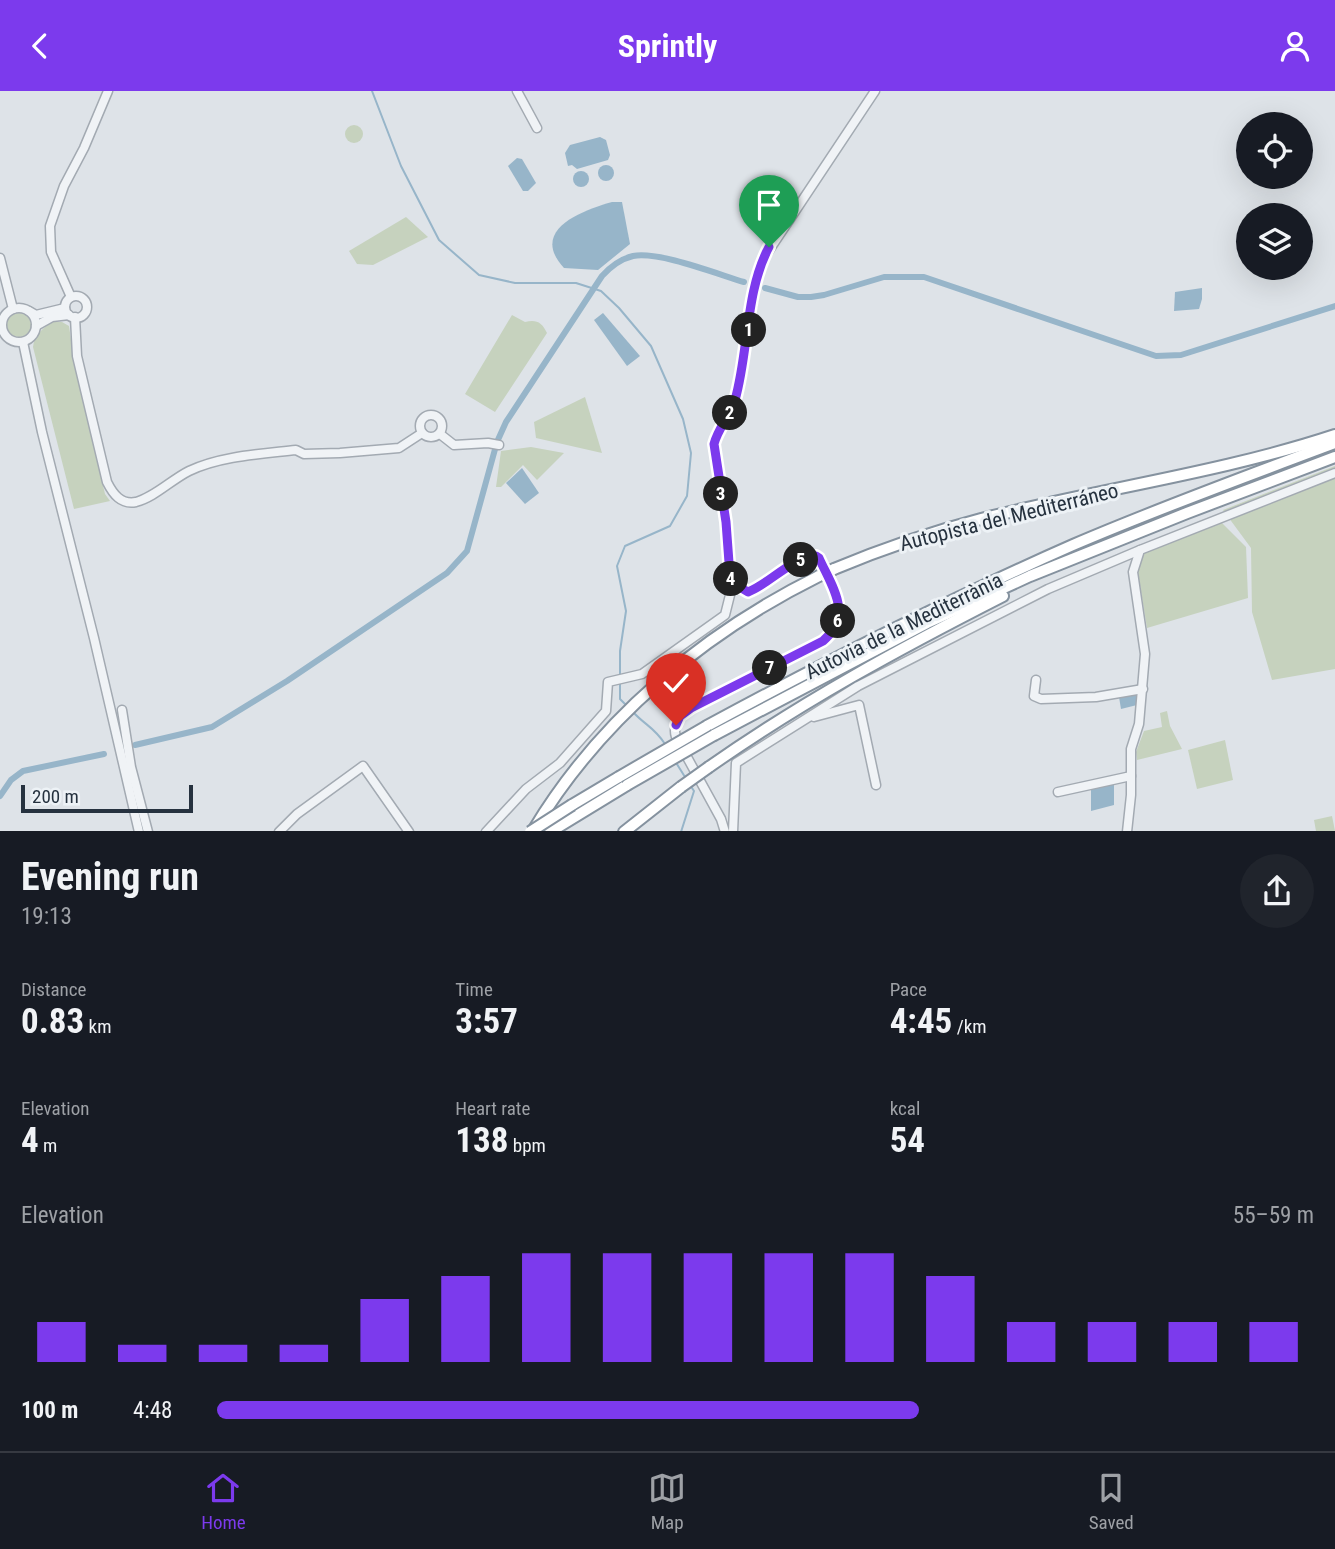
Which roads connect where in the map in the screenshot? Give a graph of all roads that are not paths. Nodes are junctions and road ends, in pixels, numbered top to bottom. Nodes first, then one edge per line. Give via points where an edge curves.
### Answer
1 (108, 91) edge
2 (517, 91) edge
3 (875, 91) edge
4 (537, 128) dead end
5 (0, 258) edge
6 (71, 297) junction
7 (13, 309) junction
8 (29, 311) junction
9 (70, 313) junction
10 (1, 321) edge
11 (36, 326) junction
12 (7, 337) junction
13 (23, 342) junction
14 (0, 345) edge
15 (422, 433) junction
16 (440, 434) junction
17 (1335, 435) edge
18 (1335, 443) edge
19 (496, 445) dead end
20 (1335, 457) edge
21 (1335, 473) edge
22 (1140, 550) junction
23 (1090, 553) junction
24 (733, 583) junction
25 (1036, 680) dead end
26 (1143, 689) junction
27 (122, 710) dead end
28 (805, 719) junction
29 (710, 731) junction
30 (1131, 776) junction
31 (623, 781) junction
32 (876, 785) dead end
33 (1058, 792) dead end
34 (139, 831) edge
35 (148, 831) edge
36 (279, 831) edge
37 (409, 831) edge
38 (485, 831) edge
39 (531, 831) edge
40 (550, 831) edge
41 (624, 831) edge
42 (725, 831) edge
43 (733, 831) edge
44 (1127, 831) edge

1 - 6 street via 50,226 51,252
2 - 4 street
3 - 24 street via 769,247 758,271 735,401 714,444
5 - 7 street
6 - 9 street
6 - 9 street via 81,297 87,306 84,314
7 - 8 street
7 - 10 street
8 - 9 street via 36,315
8 - 11 street
9 - 11 street
9 - 15 street via 107,482 123,501 135,502 190,471 223,461 296,450 304,454 399,448
10 - 12 street
11 - 13 street
12 - 13 street
12 - 14 street
13 - 34 street
15 - 16 street via 429,437
15 - 16 street via 421,421 431,415 441,420
16 - 19 street via 454,446
17 - 39 highway, Autopista del Mediterráneo, bridge via 982,519 918,537 819,576 713,638 640,698 568,779
18 - 29 highway, Autovia de la Mediterrània via 1152,512 989,583 870,641
20 - 23 highway, Autovia de la Mediterrània
21 - 22 street
22 - 26 street via 1133,572 1145,654
22 - 28 street via 1036,595 858,686
23 - 29 highway, Autovia de la Mediterrània via 927,623
23 - 41 highway, bridge via 863,668 709,767
24 - 38 street via 725,615 642,674 608,683 606,711 560,763 526,789
24 - 42 street via 748,592 798,561 816,556 839,610 838,623 823,641 680,716 676,737
25 - 26 street via 1034,696 1041,699
26 - 30 street via 1131,749
27 - 35 street
28 - 32 street via 859,705
28 - 43 street via 737,762
29 - 31 highway, Autovia de la Mediterrània, bridge
30 - 33 street
30 - 44 street
31 - 39 highway, Autovia de la Mediterrània, bridge
31 - 40 highway, Autovia de la Mediterrània
36 - 37 street via 363,766

